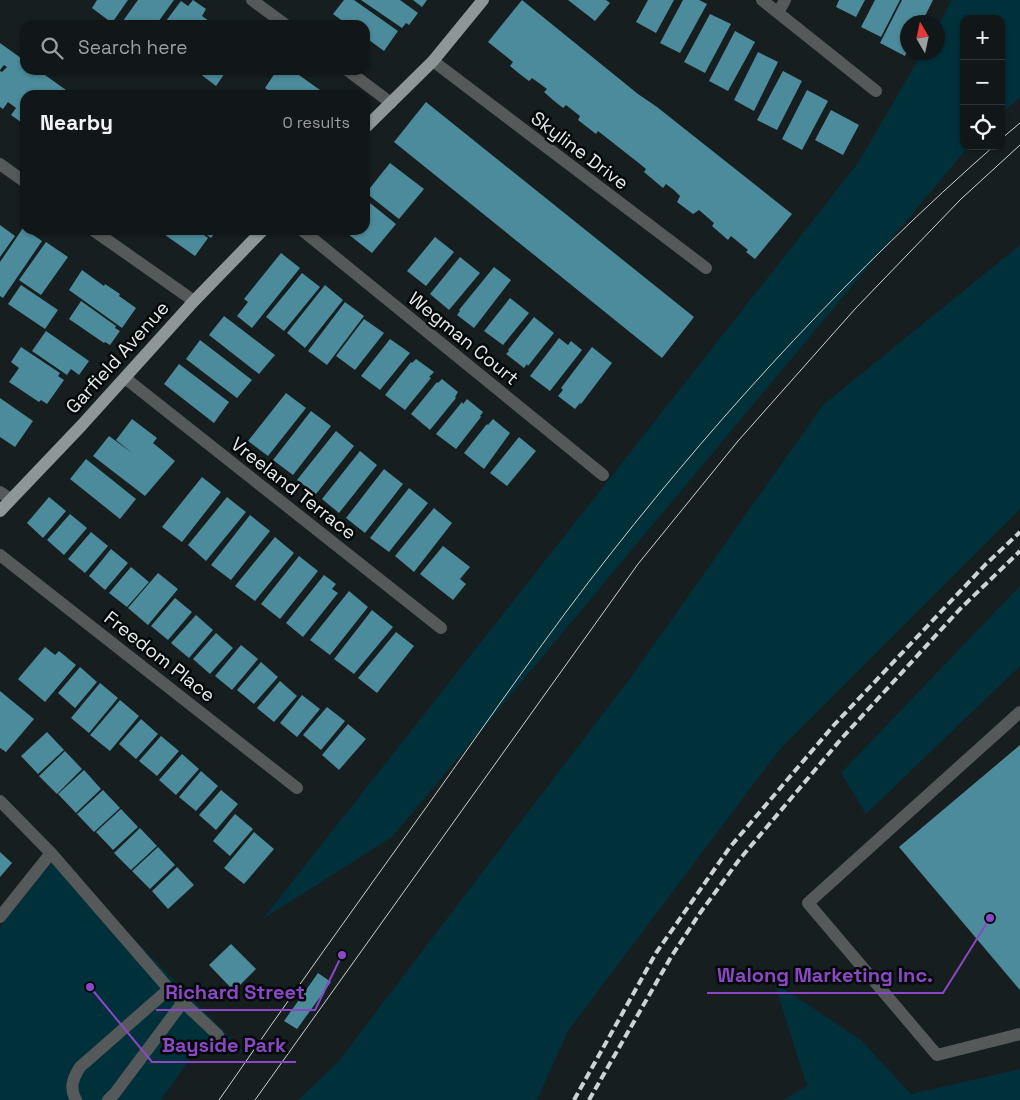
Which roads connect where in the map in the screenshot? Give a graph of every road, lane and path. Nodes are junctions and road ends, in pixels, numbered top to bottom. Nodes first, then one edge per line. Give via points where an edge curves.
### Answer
1 (252, 0) edge
2 (483, 0) edge
3 (762, 0) edge
4 (785, 0) edge
5 (778, 13) junction
6 (279, 20) edge
7 (433, 61) junction
8 (353, 75) edge
9 (876, 90) dead end
10 (391, 103) junction
11 (370, 123) edge
12 (0, 164) edge
13 (20, 178) edge
14 (101, 235) edge
15 (258, 235) edge
16 (308, 235) edge
17 (706, 268) dead end
18 (194, 301) junction
19 (125, 378) junction
20 (603, 475) dead end
21 (5, 495) edge
22 (0, 511) edge
23 (0, 555) edge
24 (441, 628) dead end
25 (1020, 712) edge
26 (297, 788) dead end
27 (0, 801) edge
28 (51, 853) junction
29 (0, 916) edge
30 (169, 989) junction
31 (183, 1002) junction
32 (1020, 1034) edge
33 (218, 1035) dead end
34 (76, 1100) edge
35 (108, 1100) edge

1 - 6 street
2 - 7 main road
3 - 5 street
4 - 5 street
5 - 9 street
7 - 10 main road
7 - 17 street, Skyline Drive
8 - 10 street
10 - 11 main road
12 - 13 street
14 - 18 street
15 - 18 main road, Garfield Avenue
16 - 20 street, Wegman Court
18 - 19 main road, Garfield Avenue
19 - 21 main road, Garfield Avenue
19 - 24 street, Vreeland Terrace
21 - 22 main road, Garfield Avenue
23 - 26 street, Freedom Place
25 - 32 street via 808,903 937,1055
27 - 28 street
28 - 29 street
28 - 30 street
30 - 31 street
30 - 34 street via 80,1067 73,1079 72,1093
31 - 33 street
31 - 35 street

